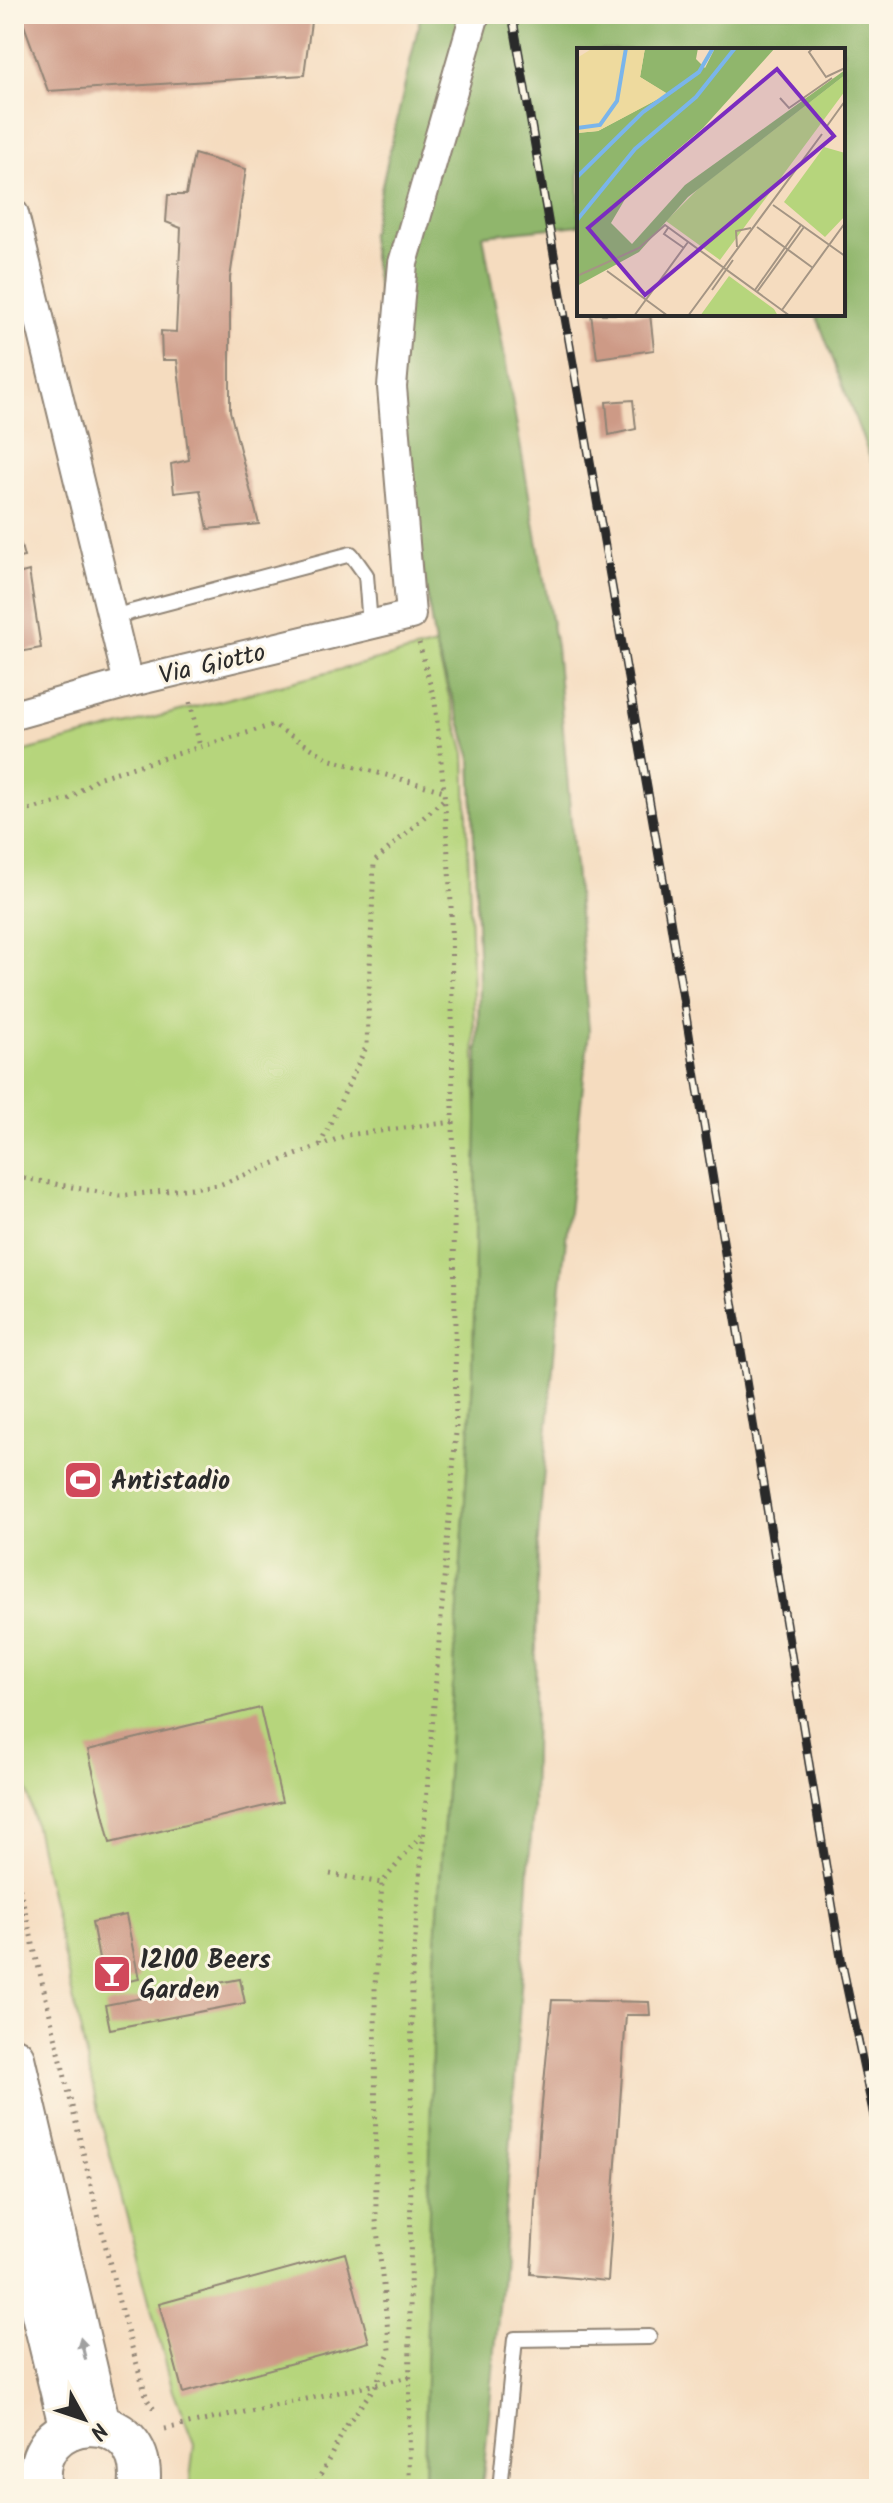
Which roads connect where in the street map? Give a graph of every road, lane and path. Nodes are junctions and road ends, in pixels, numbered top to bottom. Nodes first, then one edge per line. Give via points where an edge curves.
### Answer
1 (475, 14) edge
2 (14, 214) edge
3 (411, 615) junction
4 (112, 617) junction
5 (370, 625) junction
6 (182, 671) junction
7 (128, 683) junction
8 (14, 715) edge
9 (200, 747) junction
10 (444, 791) junction
11 (444, 800) junction
12 (14, 814) edge
13 (453, 1122) junction
14 (319, 1146) junction
15 (14, 1166) edge
16 (425, 1830) junction
17 (14, 1865) edge
18 (330, 1874) dead end
19 (382, 1883) junction
20 (14, 2058) edge
21 (14, 2199) edge
22 (649, 2337) dead end
23 (410, 2377) junction
24 (376, 2385) junction
25 (85, 2427) junction
26 (165, 2429) junction
27 (167, 2442) dead end
28 (41, 2489) edge
29 (139, 2489) edge
30 (313, 2489) edge
31 (409, 2489) edge
32 (500, 2489) edge

1 - 3 street via 403,263 392,387
2 - 4 street
3 - 5 street, Via Giotto
3 - 10 path via 435,702
4 - 5 lane via 351,554 366,575
4 - 7 street
5 - 6 street, Via Giotto
6 - 7 street, Via Giotto
6 - 9 path
7 - 8 street, Via Giotto
9 - 10 path via 273,725 331,760
9 - 12 path via 97,778 69,799
10 - 11 path
11 - 13 path via 451,903
11 - 14 path via 374,862 367,1045
13 - 14 path via 347,1135
13 - 16 path via 456,1432
14 - 15 path via 219,1185 120,1196 23,1178
16 - 19 path
16 - 23 path via 412,1976
17 - 26 path via 120,2306 147,2399
18 - 19 path
19 - 24 path via 375,1985 376,2220 390,2350
25 -> 20 main road
21 - 25 main road
22 - 32 lane via 515,2339
23 - 24 path
23 - 31 path
24 - 26 path
24 - 30 path via 348,2423
25 - 28 main road via 45,2452
25 - 29 main road via 129,2442 141,2472
26 - 27 path

